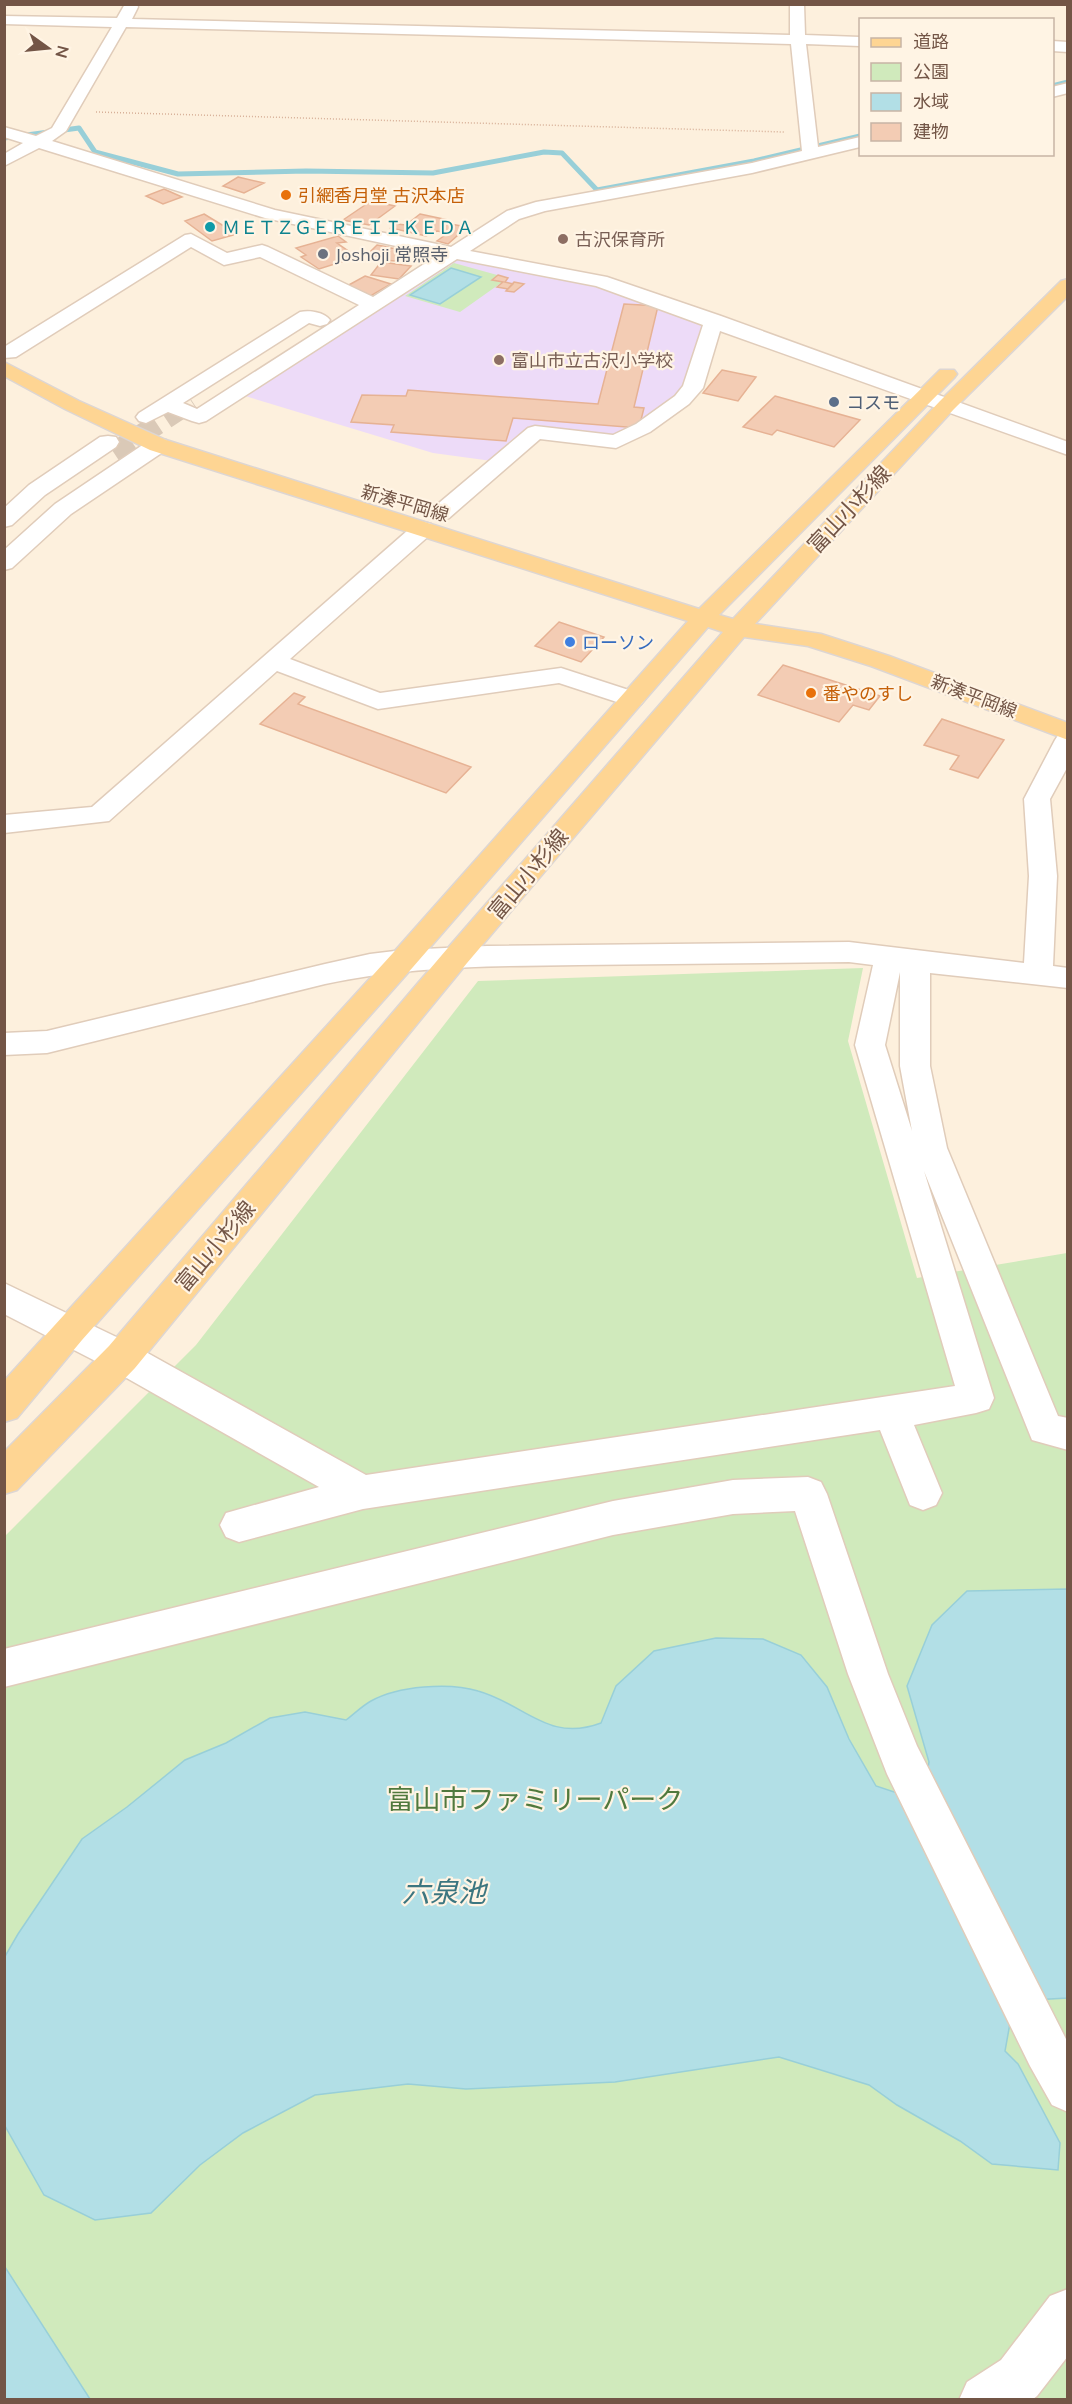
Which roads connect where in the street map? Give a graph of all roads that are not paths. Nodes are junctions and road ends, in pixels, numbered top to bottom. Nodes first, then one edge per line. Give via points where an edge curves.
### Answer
1 (133, 4) edge
2 (796, 4) edge
3 (4, 20) edge
4 (122, 23) junction
5 (798, 39) junction
6 (859, 41) edge
7 (4, 132) edge
8 (40, 142) junction
9 (859, 143) edge
10 (811, 155) junction
11 (4, 161) edge
12 (454, 252) junction
13 (1064, 282) edge
14 (1018, 306) dead end
15 (364, 310) junction
16 (321, 320) junction
17 (714, 320) junction
18 (6, 357) edge
19 (960, 362) dead end
20 (924, 397) junction
21 (192, 401) tunnel mouth
22 (166, 404) junction
23 (947, 405) junction
24 (146, 417) junction
25 (169, 434) junction
26 (1068, 449) edge
27 (4, 520) edge
28 (432, 521) junction
29 (486, 526) dead end
30 (4, 538) edge
31 (4, 563) edge
32 (710, 602) junction
33 (747, 619) junction
34 (273, 661) junction
35 (632, 699) junction
36 (1068, 732) edge
37 (1068, 740) edge
38 (4, 824) edge
39 (457, 956) junction
40 (902, 959) junction
41 (403, 960) junction
42 (1038, 975) junction
43 (1068, 978) edge
44 (4, 1044) edge
45 (4, 1297) edge
46 (70, 1330) junction
47 (122, 1357) junction
48 (4, 1407) edge
49 (891, 1413) junction
50 (1068, 1434) edge
51 (4, 1478) edge
52 (363, 1492) junction
53 (922, 1493) dead end
54 (239, 1525) dead end
55 (4, 1668) edge
56 (1068, 2089) edge
57 (1068, 2314) edge
58 (985, 2400) edge

1 - 4 street
2 - 5 street
3 - 4 street
4 - 5 street
4 - 8 street via 58,131
5 - 6 street
5 - 10 street
7 - 8 street
8 - 11 street
8 - 12 street via 271,214
9 - 10 street
10 - 12 street via 526,210
12 - 15 street
12 - 17 street via 600,281
13 - 14 main road, 富山小杉線
13 - 23 main road, 富山小杉線
15 - 16 street
15 - 18 street via 262,251 224,259 191,239
15 - 22 street via 200,417
16 - 21 street
16 - 22 street via 307,316
17 - 20 street
17 - 28 street via 693,387 682,400 643,428 616,442 535,432
18 - 24 main road, 新湊平岡線
18 - 25 main road, 新湊平岡線 via 72,405
19 - 20 main road, 富山小杉線
20 - 23 street
20 - 32 main road, 富山小杉線
22 - 24 street
23 - 26 street
23 - 33 main road, 富山小杉線
24 - 25 main road, 新湊平岡線
25 - 28 main road, 新湊平岡線
25 - 31 street via 63,509
27 - 30 street via 37,490 111,447
28 - 29 main road, 新湊平岡線
28 - 32 main road, 新湊平岡線
28 - 34 street
32 - 33 main road, 新湊平岡線
32 - 35 main road, 富山小杉線
33 - 36 main road, 新湊平岡線 via 880,661
33 - 39 main road, 富山小杉線
34 - 35 street via 378,701 561,675
34 - 38 street via 99,815
35 - 41 main road, 富山小杉線
37 - 42 street via 1037,799 1043,876
39 - 40 street via 849,952
39 - 41 street
39 - 47 main road, 富山小杉線
40 - 42 street
40 - 49 street via 870,1045 976,1398
40 - 50 street via 915,1066 931,1148 1045,1429
41 - 44 street via 325,974 46,1042
41 - 46 main road, 富山小杉線
42 - 43 street
45 - 46 street
46 - 47 street
46 - 48 main road, 富山小杉線
47 - 51 main road, 富山小杉線
47 - 52 street
49 - 52 street
49 - 53 street
52 - 54 street
55 - 56 street via 613,1518 733,1497 808,1494 868,1674 902,1759
57 - 58 street via 1019,2378

